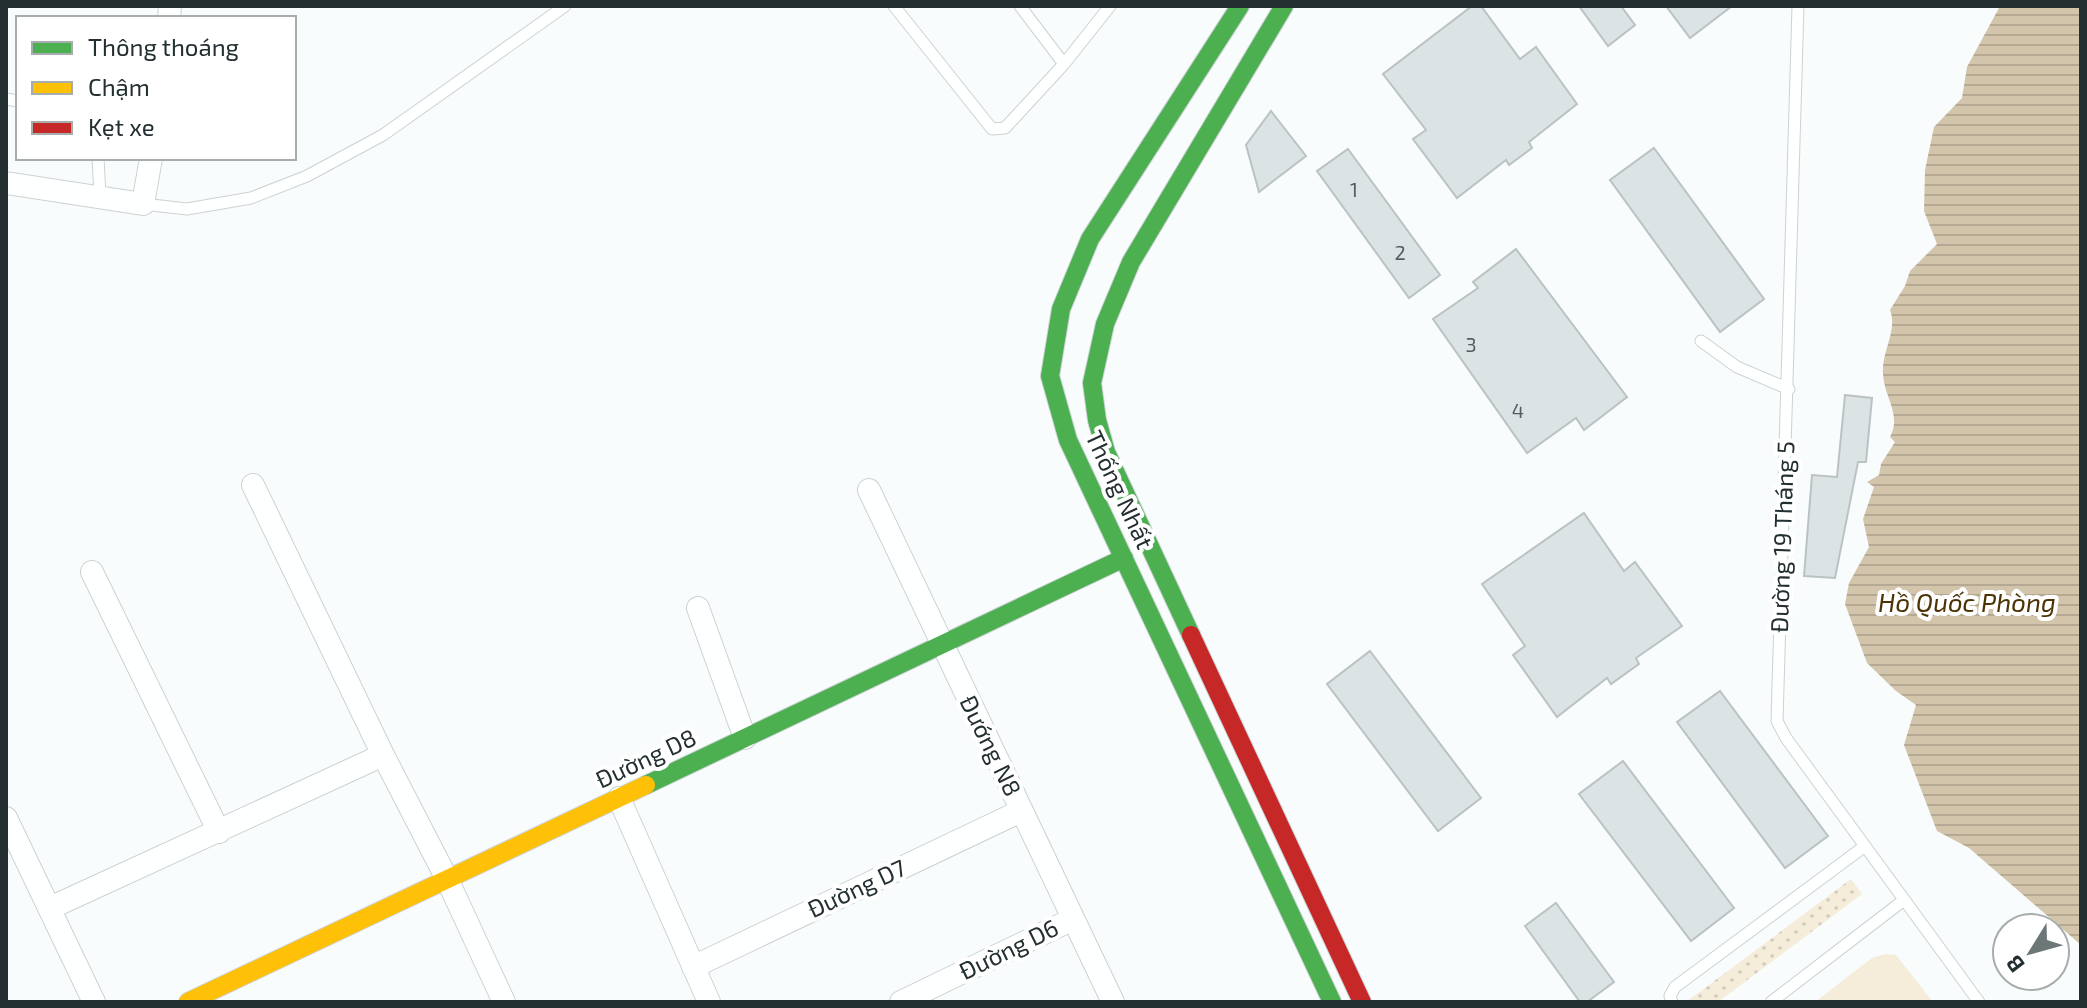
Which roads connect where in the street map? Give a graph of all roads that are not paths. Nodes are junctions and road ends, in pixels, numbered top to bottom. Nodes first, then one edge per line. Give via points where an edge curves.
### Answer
1 (565, 6) edge
2 (894, 6) edge
3 (1020, 6) edge
4 (1110, 6) edge
5 (1240, 6) edge
6 (1284, 6) edge
7 (1798, 6) edge
8 (1064, 64) junction
9 (98, 160) edge
10 (151, 160) edge
11 (6, 183) edge
12 (100, 196) junction
13 (143, 204) junction
14 (1083, 316) junction
15 (1701, 341) dead end
16 (1789, 389) junction
17 (253, 485) dead end
18 (869, 490) dead end
19 (1124, 558) junction
20 (92, 572) dead end
21 (698, 608) dead end
22 (942, 645) junction
23 (745, 738) junction
24 (383, 755) junction
25 (619, 798) junction
26 (1021, 811) junction
27 (6, 818) edge
28 (219, 832) junction
29 (1865, 846) junction
30 (447, 879) junction
31 (1904, 900) junction
32 (50, 908) junction
33 (1073, 919) junction
34 (693, 967) junction
35 (907, 1001) edge
36 (94, 1002) edge
37 (188, 1002) edge
38 (504, 1002) edge
39 (709, 1002) edge
40 (1113, 1002) edge
41 (1332, 1002) edge
42 (1362, 1002) edge
43 (1672, 1002) edge
44 (1771, 1002) edge
45 (1979, 1002) edge

1 - 13 lane via 383,135 307,176 251,198 187,209
2 - 8 lane via 992,129 1005,128
3 - 8 lane
4 - 8 lane
5 - 14 main road, Thống Nhất via 1090,239
6 - 14 main road, Thống Nhất via 1131,262
7 - 16 lane, Đường 19 Tháng 5
9 - 12 lane
10 - 13 street
11 - 12 street
12 - 13 street
14 - 19 main road, Thống Nhất via 1050,376 1068,440
14 - 42 main road, Thống Nhất via 1106,452
15 - 16 lane via 1737,367
16 - 29 lane, Đường 19 Tháng 5 via 1777,721
17 - 24 street
18 - 22 street, Đướng N8
19 - 22 main road, Đường D8
19 - 41 main road, Thống Nhất
20 - 28 street
21 - 23 street
22 - 23 main road, Đường D8
22 - 26 street, Đướng N8
23 - 25 main road, Đường D8
24 - 28 street
24 - 30 street
25 - 30 main road, Đường D8
25 - 34 street
26 - 33 street, Đướng N8
26 - 34 street, Đường D7
27 - 32 street
28 - 32 street
29 - 31 lane, Đường 19 Tháng 5
29 - 43 lane via 1675,987
30 - 37 main road, Đường D8
30 - 38 street
31 - 44 lane
31 - 45 lane, Đường 19 Tháng 5
32 - 36 street
33 - 35 street, Đường D6
33 - 40 street, Đướng N8
34 - 39 street

